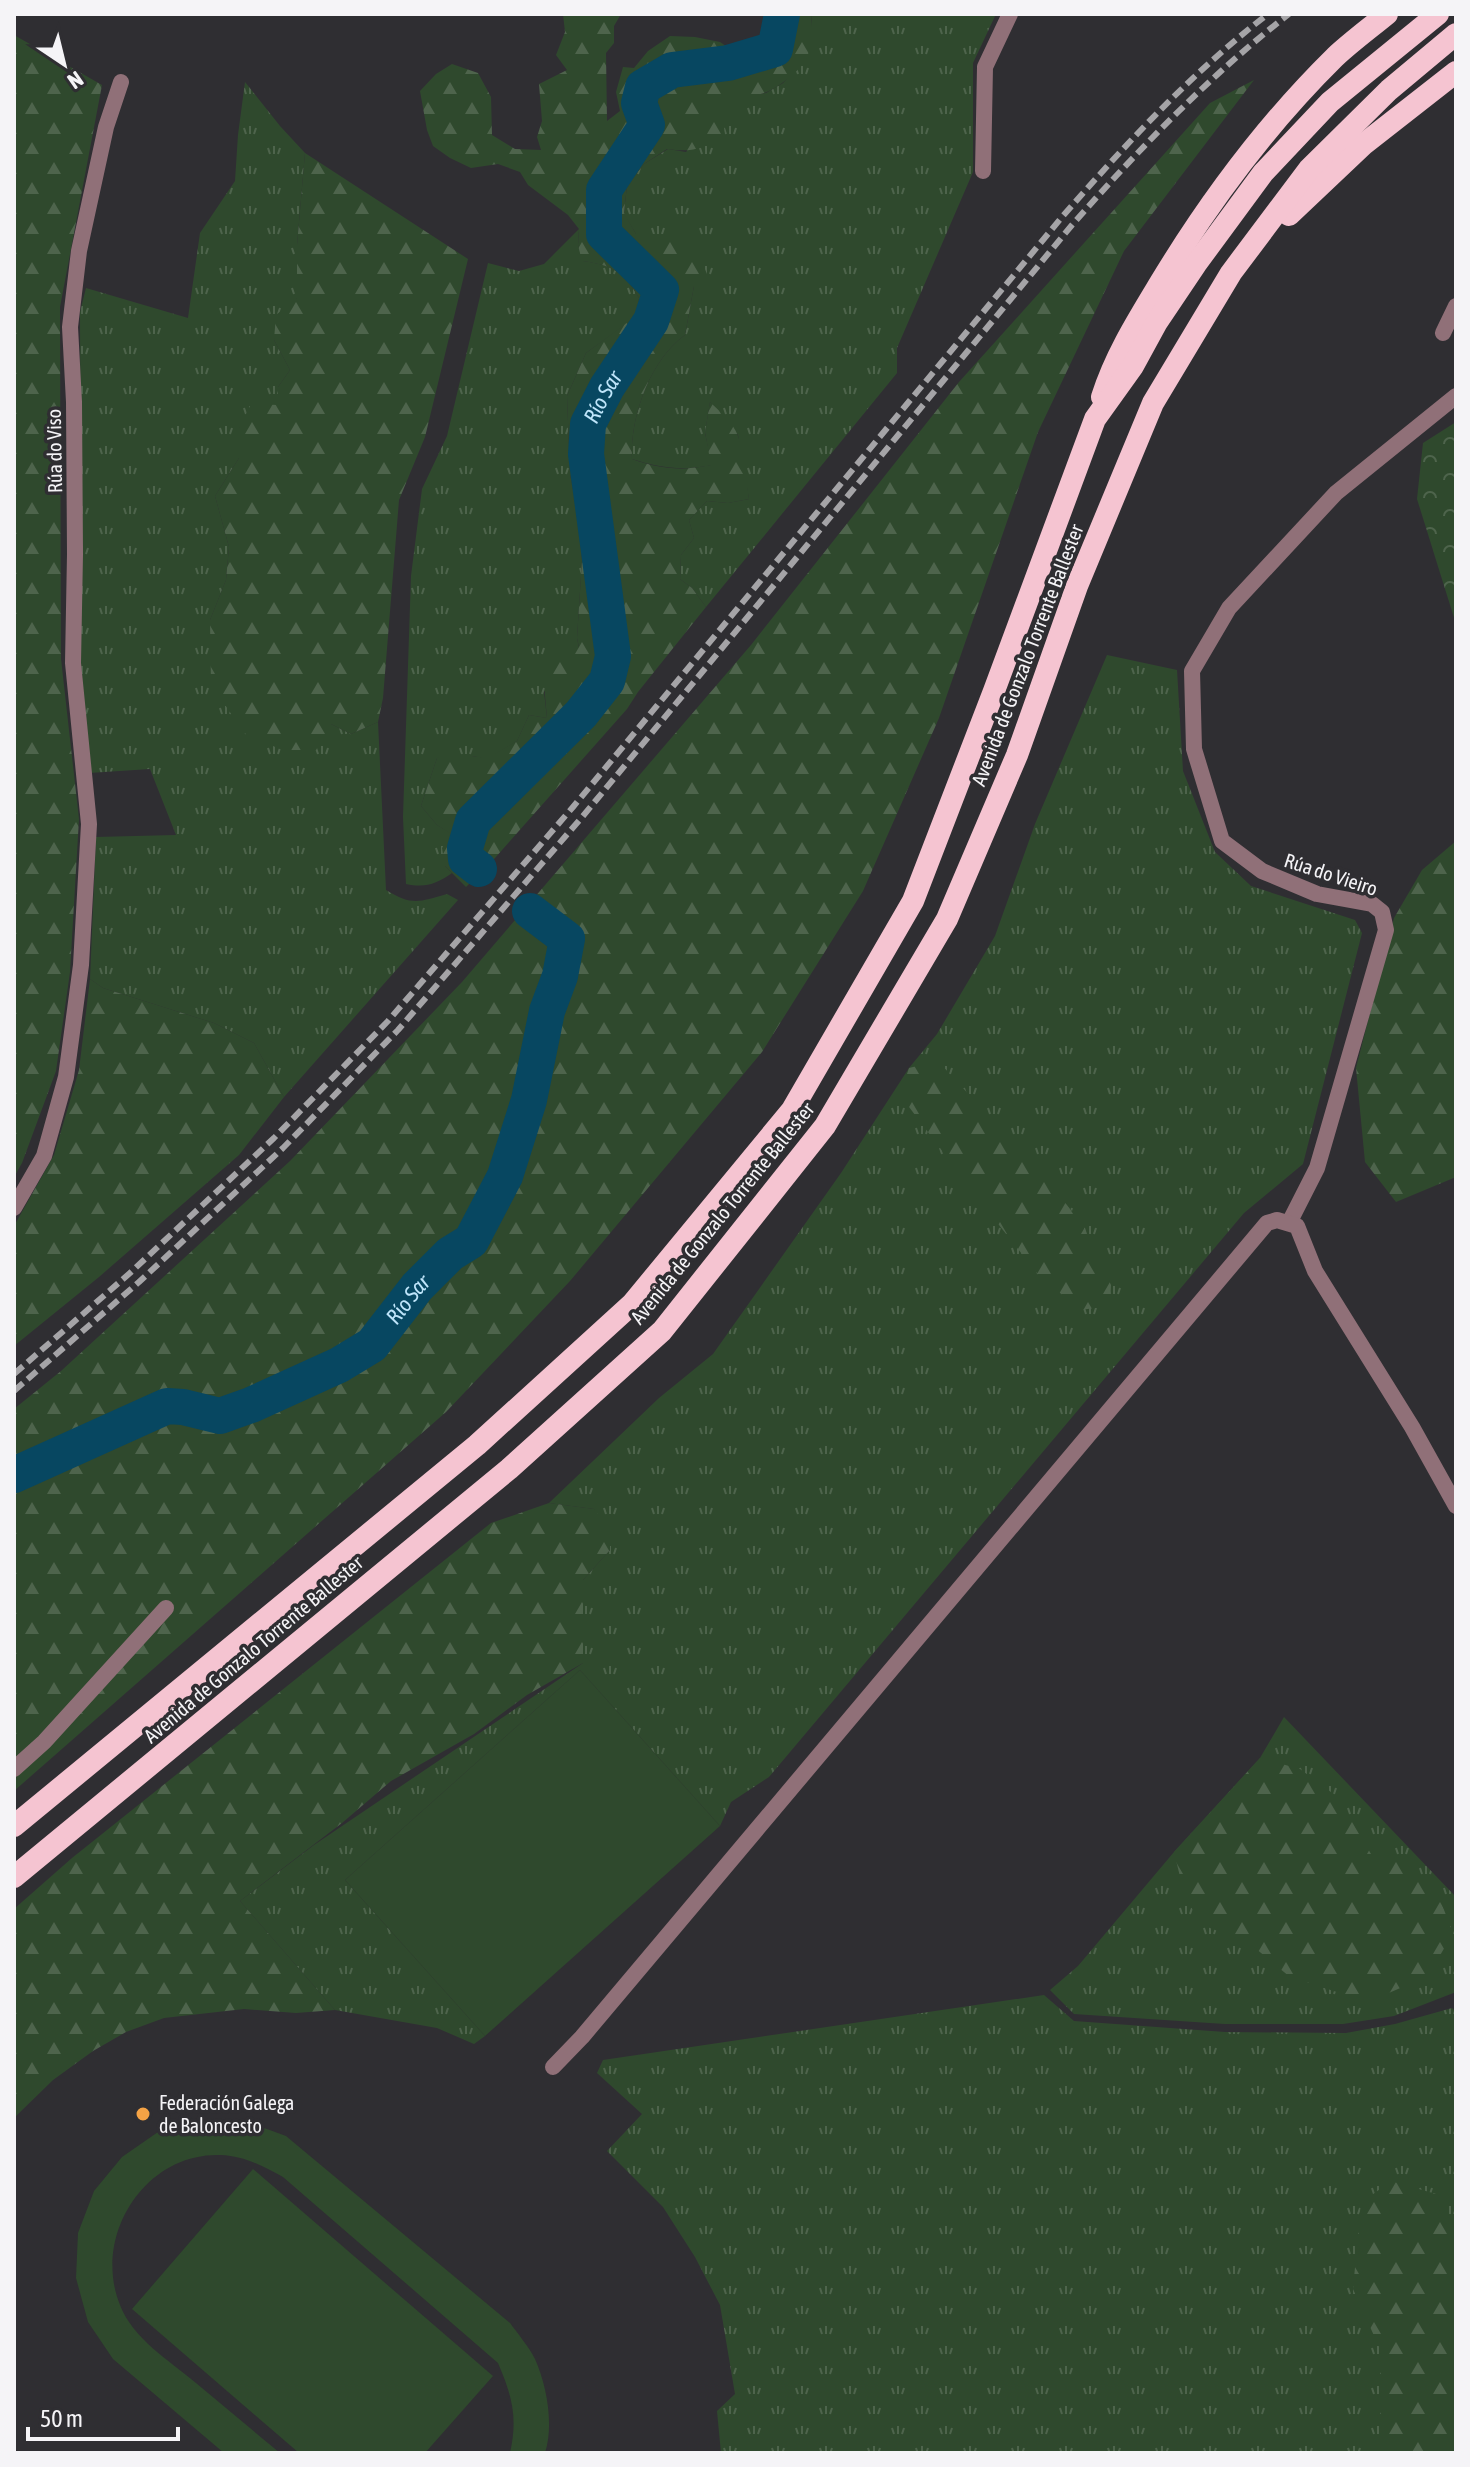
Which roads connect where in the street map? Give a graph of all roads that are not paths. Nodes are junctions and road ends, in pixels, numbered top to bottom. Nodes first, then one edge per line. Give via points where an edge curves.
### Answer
1 (1010, 14) edge
2 (1387, 14) edge
3 (1438, 14) edge
4 (1456, 34) edge
5 (1456, 72) edge
6 (121, 82) dead end
7 (983, 171) dead end
8 (1231, 273) junction
9 (1456, 306) edge
10 (1443, 333) dead end
11 (1456, 396) edge
12 (1095, 419) junction
13 (14, 1208) edge
14 (1289, 1223) junction
15 (1456, 1506) edge
16 (166, 1608) dead end
17 (14, 1769) edge
18 (14, 1826) edge
19 (14, 1877) edge
20 (553, 2067) dead end

1 - 7 street via 985,67
2 - 12 highway via 1336,56 1255,144 1185,242 1124,341
3 - 12 highway, Avenida de Gonzalo Torrente Ballester via 1330,102 1263,173 1196,264
4 - 8 highway, Avenida de Gonzalo Torrente Ballester via 1389,90 1309,169
5 - 8 highway via 1364,144
6 - 13 street, Rúa do Viso via 79,251 70,327 73,663 89,824 81,965 66,1077 44,1156
8 - 19 highway, Avenida de Gonzalo Torrente Ballester via 1153,403 1077,586 1017,755 947,919 825,1126 662,1331 509,1469
9 - 10 street
11 - 14 street, Rúa do Vieiro via 1336,493 1229,608 1192,671 1194,749 1222,841 1262,871 1317,894 1372,904 1382,912 1386,930 1317,1168
12 - 18 highway, Avenida de Gonzalo Torrente Ballester via 913,901 792,1110 632,1304 477,1445
14 - 15 street via 1297,1226 1315,1271
14 - 20 street via 1267,1223
16 - 17 street

